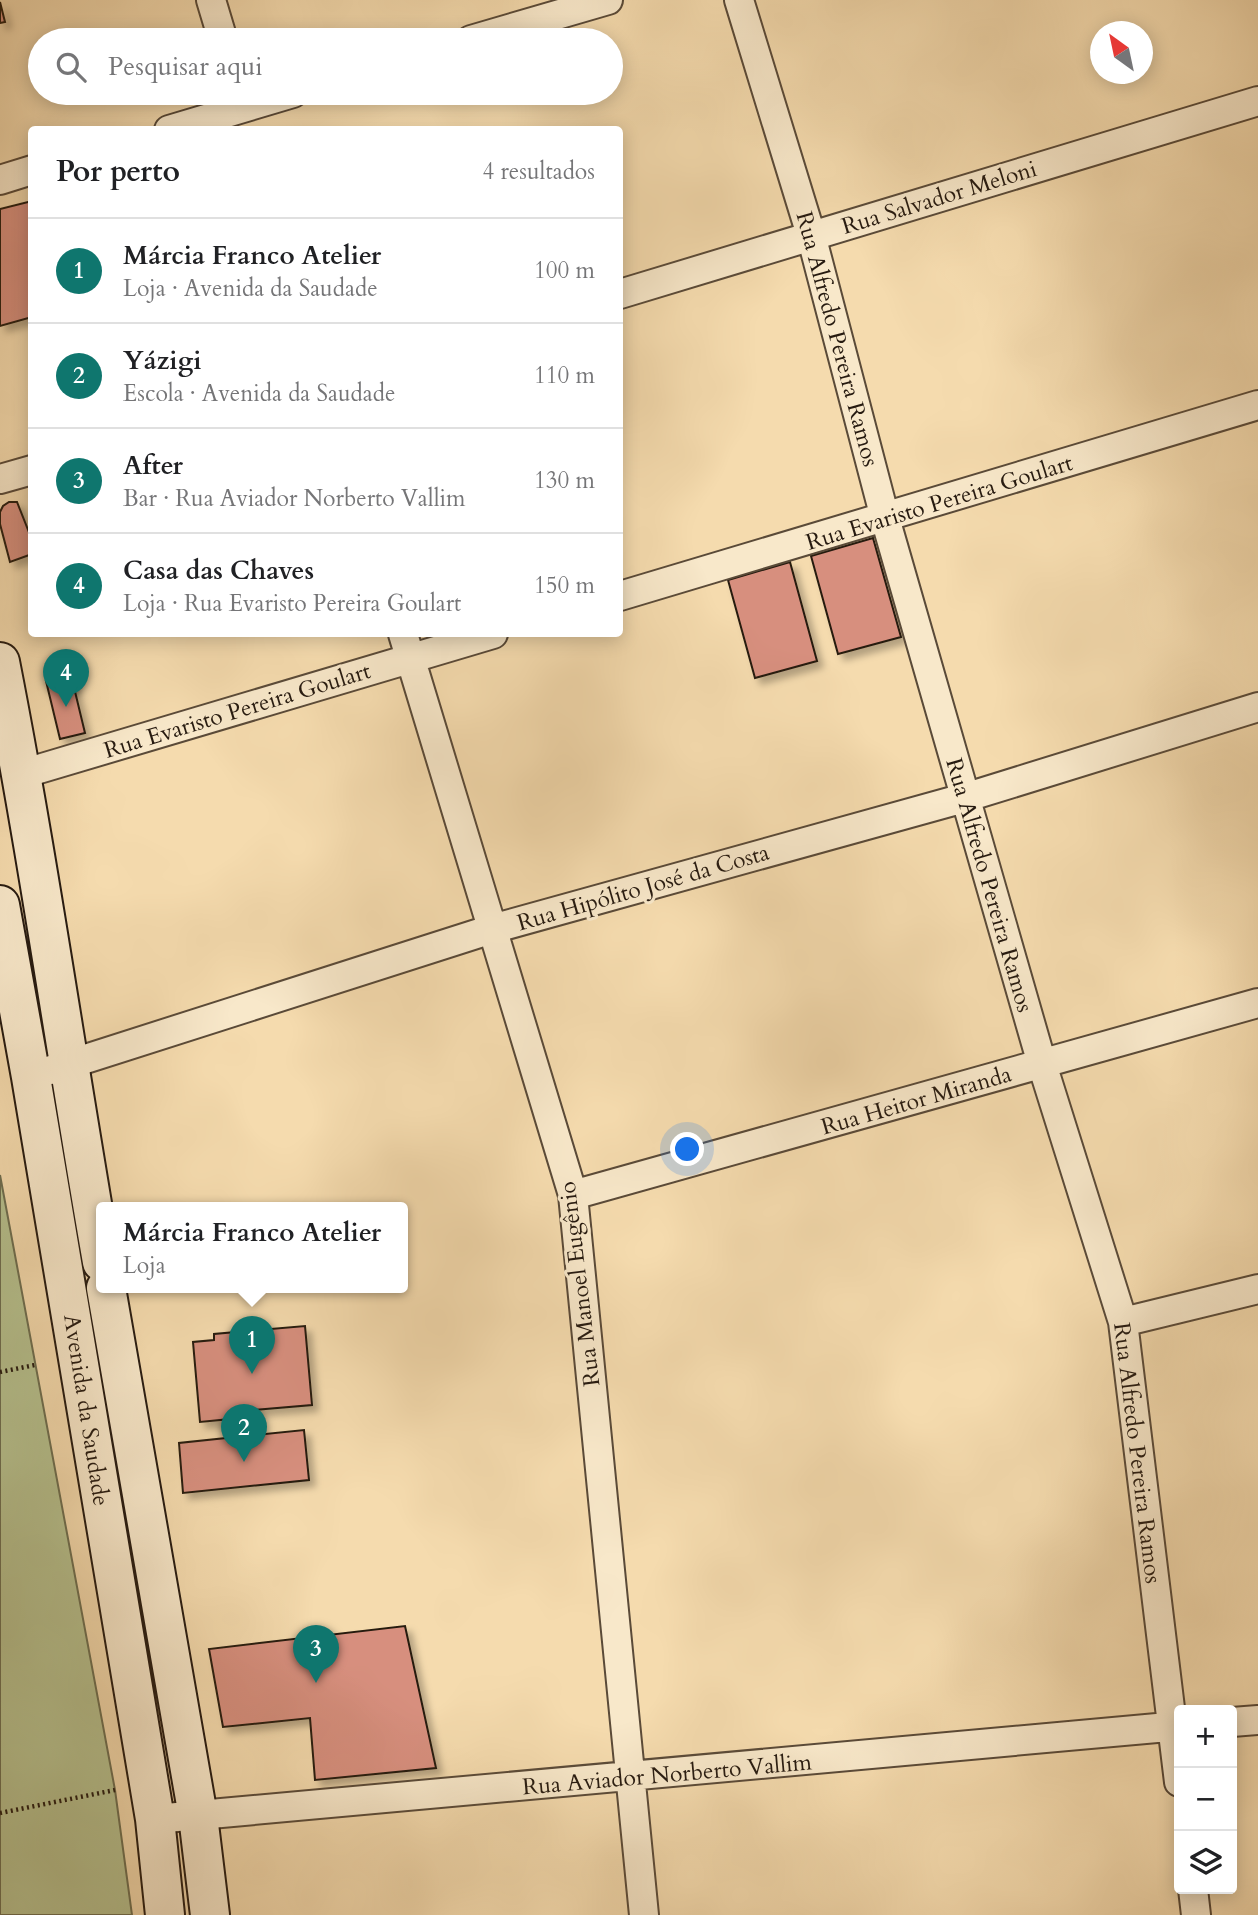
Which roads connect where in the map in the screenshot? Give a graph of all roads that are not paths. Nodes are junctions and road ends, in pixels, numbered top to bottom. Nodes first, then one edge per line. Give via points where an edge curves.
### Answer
1 (211, 0) edge
2 (608, 0) edge
3 (739, 0) edge
4 (219, 28) edge
5 (512, 28) edge
6 (1258, 100) edge
7 (244, 110) edge
8 (184, 126) edge
9 (28, 171) edge
10 (0, 180) edge
11 (811, 235) junction
12 (623, 293) edge
13 (1258, 405) edge
14 (28, 471) edge
15 (0, 479) edge
16 (885, 518) junction
17 (623, 595) edge
18 (472, 637) edge
19 (407, 646) edge
20 (0, 662) edge
21 (1258, 708) edge
22 (22, 774) junction
23 (964, 798) junction
24 (0, 905) edge
25 (492, 929) junction
26 (1258, 1003) edge
27 (67, 1063) junction
28 (1042, 1064) junction
29 (31, 1077) junction
30 (573, 1195) junction
31 (96, 1228) edge
32 (1258, 1289) edge
33 (107, 1293) edge
34 (1123, 1322) junction
35 (1174, 1712) edge
36 (1258, 1720) edge
37 (1237, 1722) edge
38 (1174, 1727) edge
39 (630, 1777) junction
40 (198, 1816) junction
41 (155, 1819) junction
42 (1194, 1894) edge
43 (165, 1915) edge
44 (210, 1915) edge
45 (644, 1915) edge
46 (1196, 1915) edge

1 - 4 street
2 - 5 street
3 - 11 street, Rua Alfredo Pereira Ramos
6 - 11 street, Rua Salvador Meloni
7 - 8 street
9 - 10 street
11 - 12 street, Rua Salvador Meloni
11 - 16 street, Rua Alfredo Pereira Ramos
13 - 16 street, Rua Evaristo Pereira Goulart
14 - 15 street
16 - 17 street, Rua Evaristo Pereira Goulart
16 - 23 street, Rua Alfredo Pereira Ramos
18 - 19 street, Rua Evaristo Pereira Goulart
19 - 22 street, Rua Evaristo Pereira Goulart
19 - 25 street, Rua Manoel Eugênio
20 - 22 street
21 - 23 street, Rua Hipólito José da Costa
22 - 27 street
23 - 25 street, Rua Hipólito José da Costa
23 - 28 street, Rua Alfredo Pereira Ramos
24 - 29 street, Avenida da Saudade
25 - 27 street, Rua Hipólito José da Costa
25 - 30 street, Rua Manoel Eugênio
26 - 28 street, Rua Heitor Miranda
27 - 29 street, Rua Hipólito José da Costa
27 - 31 street
28 - 30 street, Rua Heitor Miranda
28 - 34 street, Rua Alfredo Pereira Ramos
29 - 41 street, Avenida da Saudade
30 - 39 street, Rua Manoel Eugênio
32 - 34 street
33 - 40 street, Avenida da Saudade
34 - 35 street, Rua Alfredo Pereira Ramos
36 - 37 street
38 - 39 street, Rua Aviador Norberto Vallim
39 - 40 street, Rua Aviador Norberto Vallim
39 - 45 street, Rua Manoel Eugênio
40 - 41 street, Rua Aviador Norberto Vallim
40 - 44 street, Avenida da Saudade
41 - 43 street, Avenida da Saudade
42 - 46 street

